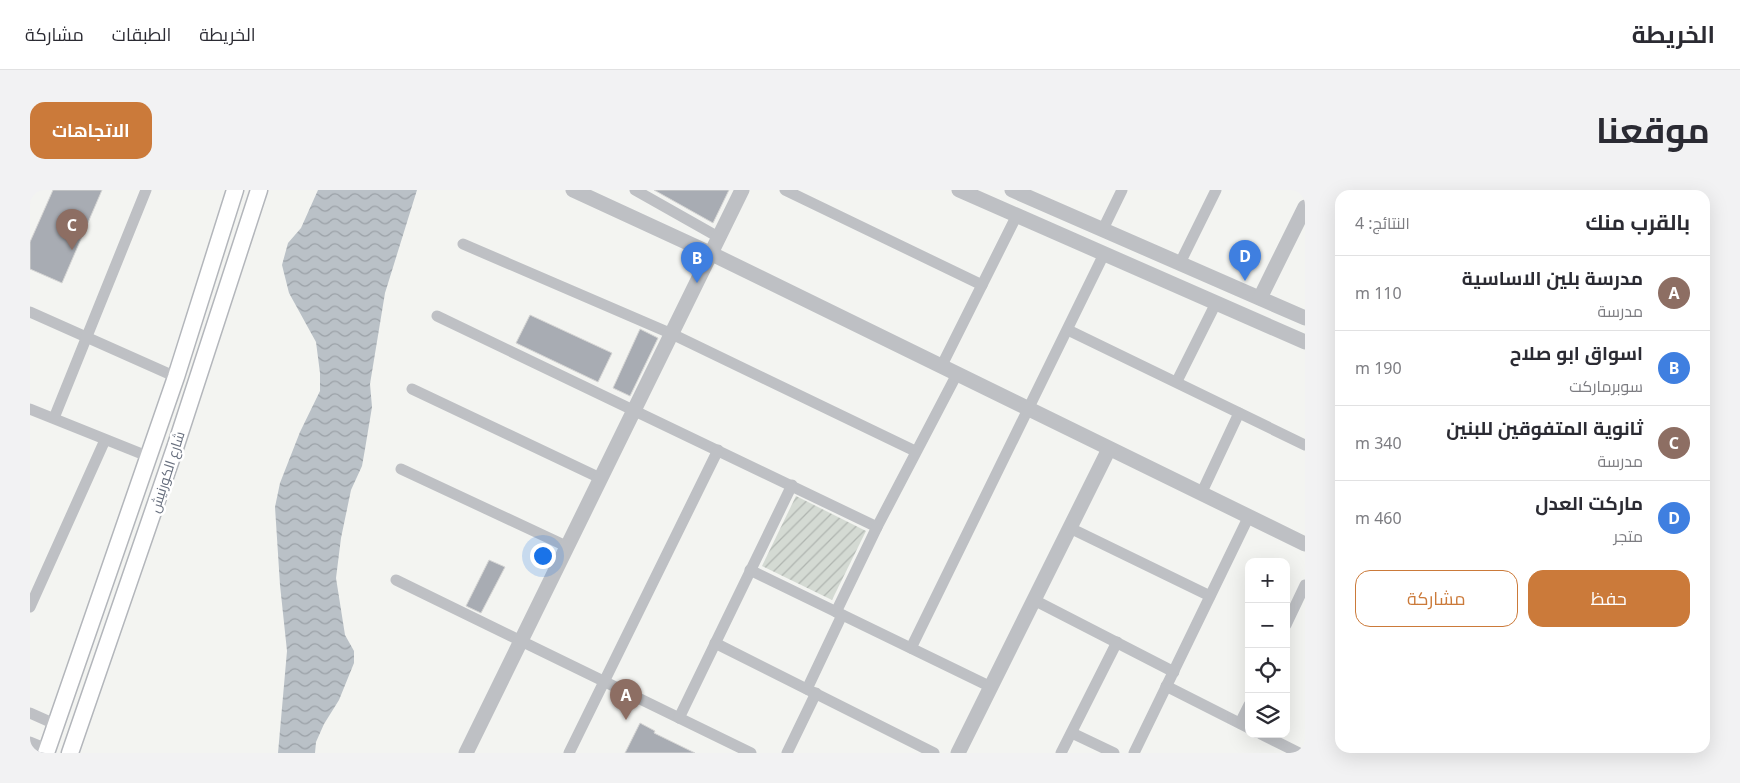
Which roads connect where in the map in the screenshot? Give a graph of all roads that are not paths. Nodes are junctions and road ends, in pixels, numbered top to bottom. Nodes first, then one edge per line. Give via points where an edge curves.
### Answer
1 (146, 190) edge
2 (235, 190) edge
3 (258, 190) edge
4 (572, 190) edge
5 (635, 190) edge
6 (742, 190) edge
7 (785, 190) edge
8 (959, 190) edge
9 (1122, 190) edge
10 (1216, 190) edge
11 (1022, 192) edge
12 (1304, 211) edge
13 (1017, 215) junction
14 (1102, 229) junction
15 (720, 238) junction
16 (463, 244) dead end
17 (1149, 250) junction
18 (712, 254) junction
19 (1104, 254) junction
20 (1180, 263) junction
21 (1140, 270) junction
22 (982, 285) junction
23 (1260, 298) junction
24 (1216, 303) junction
25 (30, 312) edge
26 (437, 316) dead end
27 (1305, 318) edge
28 (1068, 330) junction
29 (672, 334) junction
30 (85, 337) junction
31 (1305, 342) edge
32 (941, 367) junction
33 (956, 374) junction
34 (176, 377) junction
35 (1177, 381) junction
36 (412, 389) dead end
37 (30, 409) edge
38 (634, 410) junction
39 (1029, 410) junction
40 (1240, 413) junction
41 (54, 418) junction
42 (105, 440) junction
43 (1305, 445) edge
44 (1109, 449) junction
45 (718, 450) junction
46 (915, 451) junction
47 (147, 456) junction
48 (402, 469) dead end
49 (600, 478) junction
50 (792, 485) junction
51 (1201, 494) junction
52 (1249, 516) junction
53 (877, 527) junction
54 (1070, 528) junction
55 (1305, 544) edge
56 (566, 546) junction
57 (110, 567) junction
58 (750, 570) junction
59 (133, 574) junction
60 (396, 580) dead end
61 (1305, 584) edge
62 (1210, 596) junction
63 (1034, 600) junction
64 (30, 608) edge
65 (839, 613) junction
66 (1290, 616) edge
67 (520, 641) junction
68 (1118, 642) junction
69 (715, 643) junction
70 (911, 648) junction
71 (1174, 672) junction
72 (604, 681) junction
73 (1166, 686) junction
74 (992, 687) junction
75 (811, 691) junction
76 (30, 713) edge
77 (679, 718) junction
78 (57, 725) junction
79 (1244, 726) edge
80 (1072, 732) junction
81 (1270, 738) edge
82 (30, 742) edge
83 (46, 751) edge
84 (70, 753) edge
85 (466, 753) edge
86 (569, 753) edge
87 (751, 753) edge
88 (787, 753) edge
89 (934, 753) edge
90 (958, 753) edge
91 (1061, 753) edge
92 (1114, 753) edge
93 (1134, 753) edge
94 (1299, 753) edge

1 - 30 street
2 - 34 main road, شارع الكورنيش
3 - 59 main road, شارع الكورنيش
4 - 18 street
5 - 15 street
6 - 15 street
7 - 22 street
8 - 13 street
9 - 14 street
10 - 20 street
11 - 14 street
12 - 23 street
13 - 19 street
13 - 22 street
14 - 17 street
15 - 18 street
16 - 29 street
17 - 20 street
17 - 21 street
18 - 29 street
18 - 32 street
19 - 21 street
19 - 28 street
20 - 23 street
21 - 24 street
22 - 32 street
23 - 27 street
24 - 31 street
24 - 35 street
25 - 30 street
26 - 38 street
28 - 35 street
28 - 39 street
29 - 38 street
29 - 46 street
30 - 34 street
30 - 41 street
32 - 33 street
33 - 39 street
33 - 46 street
34 - 47 main road, شارع الكورنيش
35 - 40 street
36 - 49 street
37 - 41 street
38 - 45 street
38 - 49 street
39 - 44 street
39 - 70 street
40 - 43 street
40 - 51 street
41 - 42 street
42 - 47 street
42 - 64 street
44 - 51 street
44 - 54 street
45 - 50 street
45 - 72 street
46 - 53 street
47 - 57 main road, شارع الكورنيش
48 - 56 street
49 - 56 street
50 - 53 street
50 - 58 street
51 - 52 street
52 - 55 street
52 - 62 street
53 - 65 street
54 - 62 street
54 - 63 street
56 - 67 street
57 - 59 main road
57 - 78 main road, شارع الكورنيش
58 - 65 street
58 - 69 street
59 - 84 main road, شارع الكورنيش
60 - 67 street
61 - 66 street
62 - 71 street
63 - 68 street
63 - 74 street
65 - 70 street
65 - 75 street
67 - 72 street
67 - 85 street
68 - 71 street
68 - 80 street
69 - 75 street
69 - 77 street
70 - 74 street
71 - 73 street
72 - 77 street
72 - 86 street
73 - 79 street
73 - 93 street
74 - 90 street
75 - 88 street
75 - 89 street
76 - 78 street
77 - 87 street
78 - 83 main road, شارع الكورنيش
80 - 91 street
80 - 92 street
81 - 94 street
82 - 83 street

